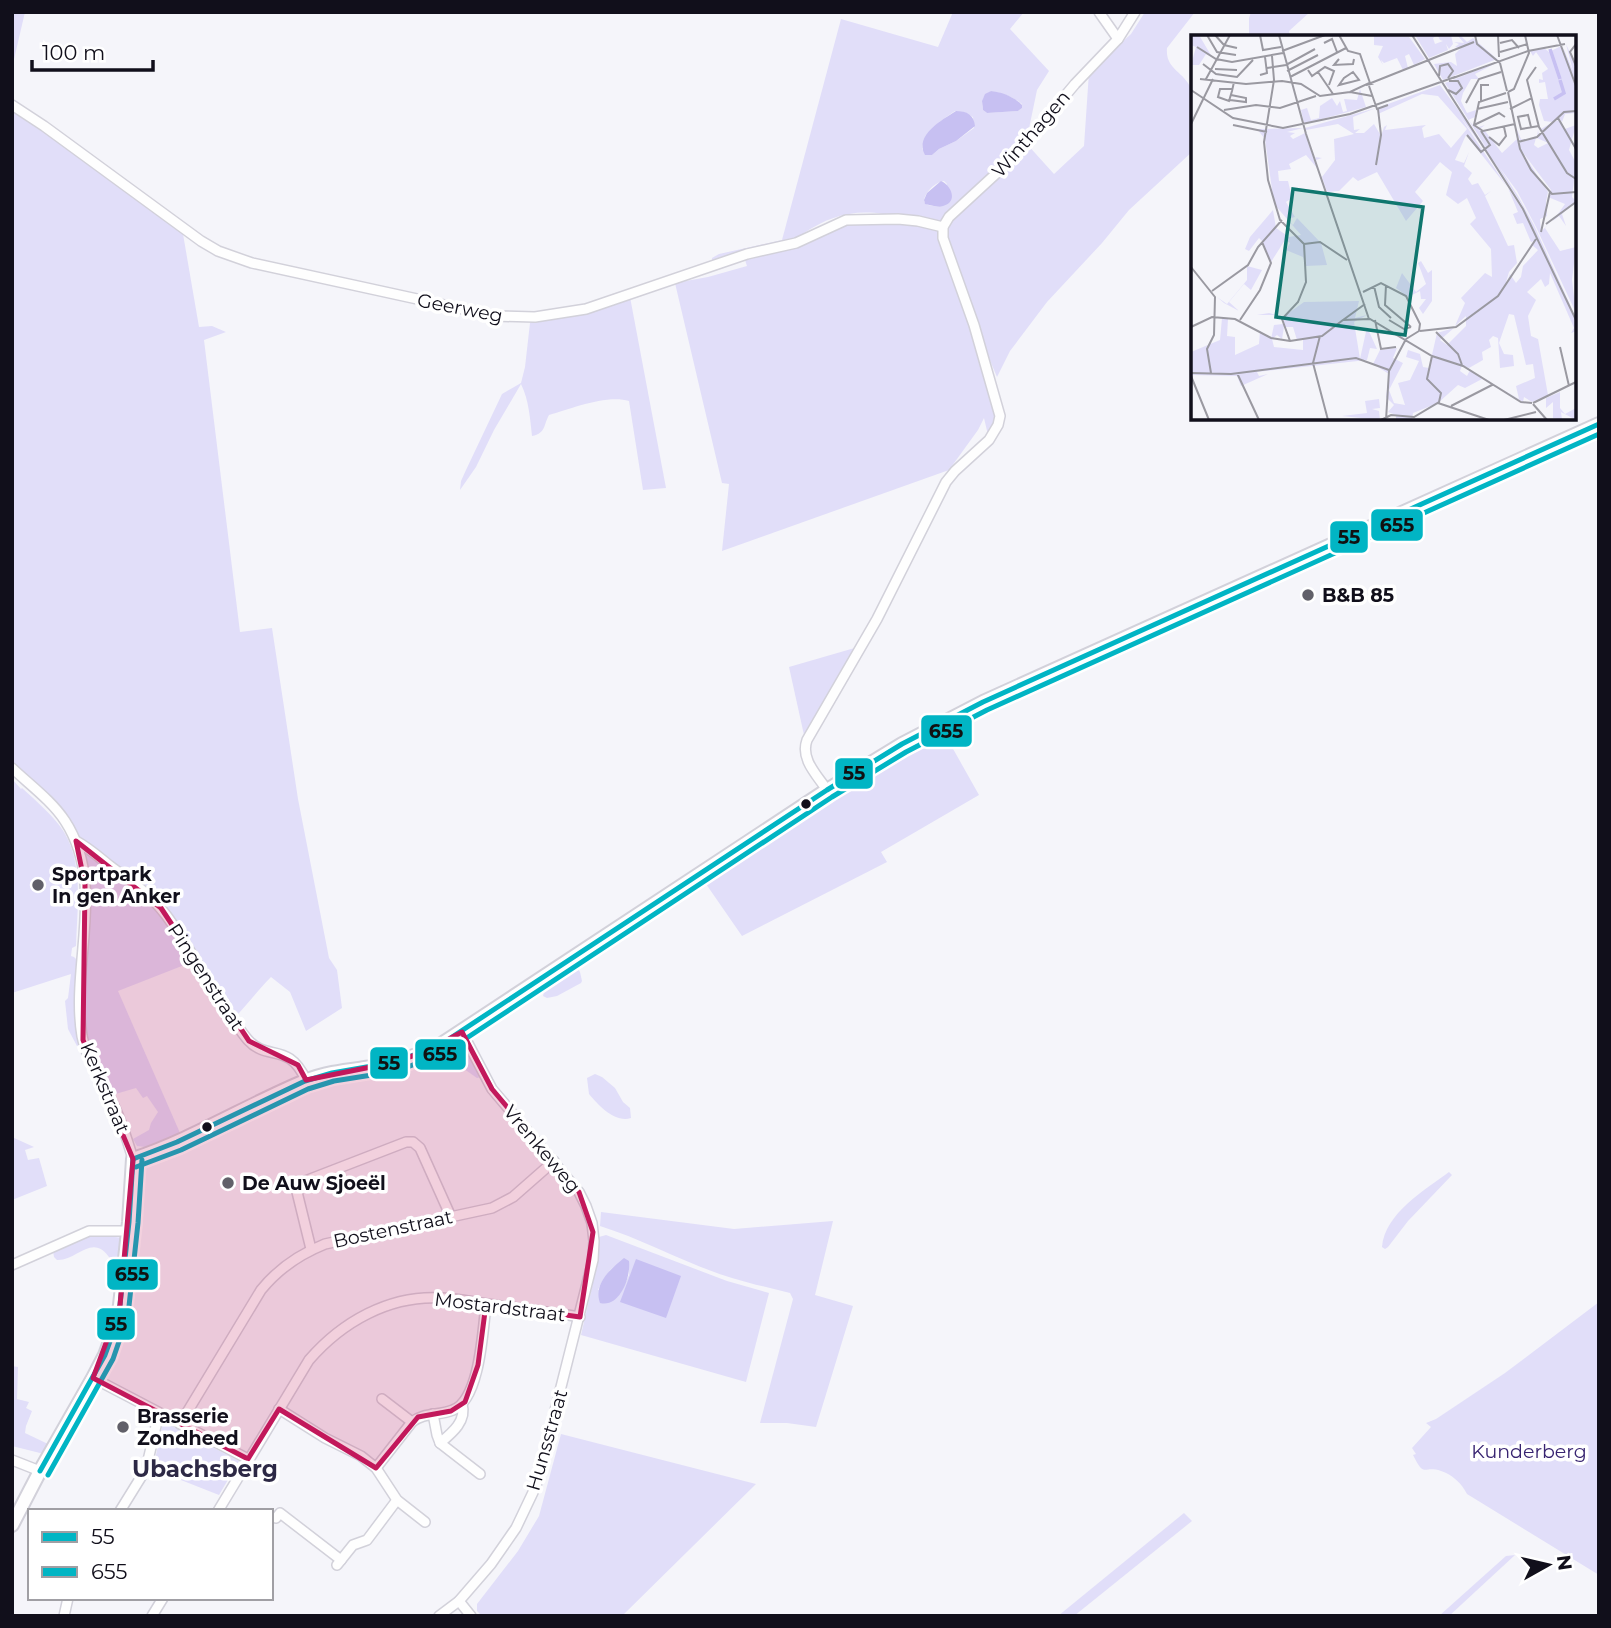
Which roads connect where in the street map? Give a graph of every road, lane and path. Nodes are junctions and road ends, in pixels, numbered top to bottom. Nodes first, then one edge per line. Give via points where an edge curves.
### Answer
1 (1099, 12) edge
2 (1135, 12) edge
3 (1118, 39) junction
4 (12, 105) edge
5 (943, 227) junction
6 (1599, 424) edge
7 (15, 771) edge
8 (827, 790) junction
9 (76, 841) junction
10 (461, 1031) junction
11 (306, 1080) junction
12 (133, 1158) junction
13 (554, 1161) junction
14 (451, 1217) junction
15 (128, 1231) junction
16 (312, 1249) junction
17 (12, 1265) edge
18 (486, 1304) junction
19 (580, 1317) junction
20 (93, 1378) junction
21 (382, 1399) dead end
22 (462, 1405) junction
23 (279, 1409) junction
24 (159, 1413) junction
25 (433, 1414) junction
26 (412, 1422) junction
27 (180, 1424) junction
28 (440, 1443) junction
29 (248, 1459) junction
30 (12, 1460) edge
31 (376, 1468) junction
32 (40, 1471) junction
33 (480, 1474) dead end
34 (397, 1500) junction
35 (121, 1509) edge
36 (219, 1509) edge
37 (276, 1518) dead end
38 (425, 1522) dead end
39 (12, 1525) edge
40 (162, 1600) edge
41 (459, 1601) junction
42 (152, 1616) edge
43 (439, 1616) edge
44 (471, 1616) edge

1 - 3 street
2 - 3 street, Winthagen
3 - 5 street, Winthagen via 1012,159
4 - 5 street, Geerweg via 218,251 252,263 495,316 535,317 586,309 747,254 805,240 846,220 898,219
5 - 8 street via 999,421 989,440 946,482 869,635 807,740 805,757
6 - 8 street via 983,702
7 - 9 street, Kerkstraat via 59,814
8 - 10 street
9 - 11 street, Pingenstraat via 151,897 246,1038 259,1048 292,1059
9 - 12 street, Kerkstraat via 85,885 80,993 83,1040
10 - 11 street via 414,1056
10 - 13 street, Vrenkeweg via 492,1089
11 - 12 street
12 - 15 street, Kerkstraat
13 - 14 street, Bostenstraat via 503,1203
13 - 19 street, Vrenkeweg via 583,1199 593,1232 593,1260
14 - 16 street, Bostenstraat
14 - 16 street via 420,1148 406,1142 300,1183 298,1192
15 - 17 street via 89,1231
15 - 20 street, Kerkstraat via 116,1325
16 - 27 street, Bostenstraat via 281,1269 261,1290
18 - 19 street, Mostardstraat
18 - 22 street via 478,1365
18 - 23 street, Mostardstraat via 425,1298 389,1304 369,1313 317,1351
19 - 41 street, Hunsstraat via 528,1505 497,1557
20 - 24 street
20 - 32 street, Kerkstraat
21 - 26 street
22 - 25 street
22 - 28 street via 460,1421
23 - 29 street, Mostardstraat
23 - 31 street
24 - 27 street
24 - 35 street via 146,1469
25 - 26 street
25 - 28 street
26 - 31 street
27 - 29 street
28 - 33 street
29 - 36 street, Mostardstraat
30 - 32 street
31 - 34 street
32 - 39 street, Kerkstraat
34 - 37 street via 367,1540 353,1545 339,1563 280,1513
34 - 38 street
40 - 42 street
41 - 43 street, Hunsstraat
41 - 44 street

